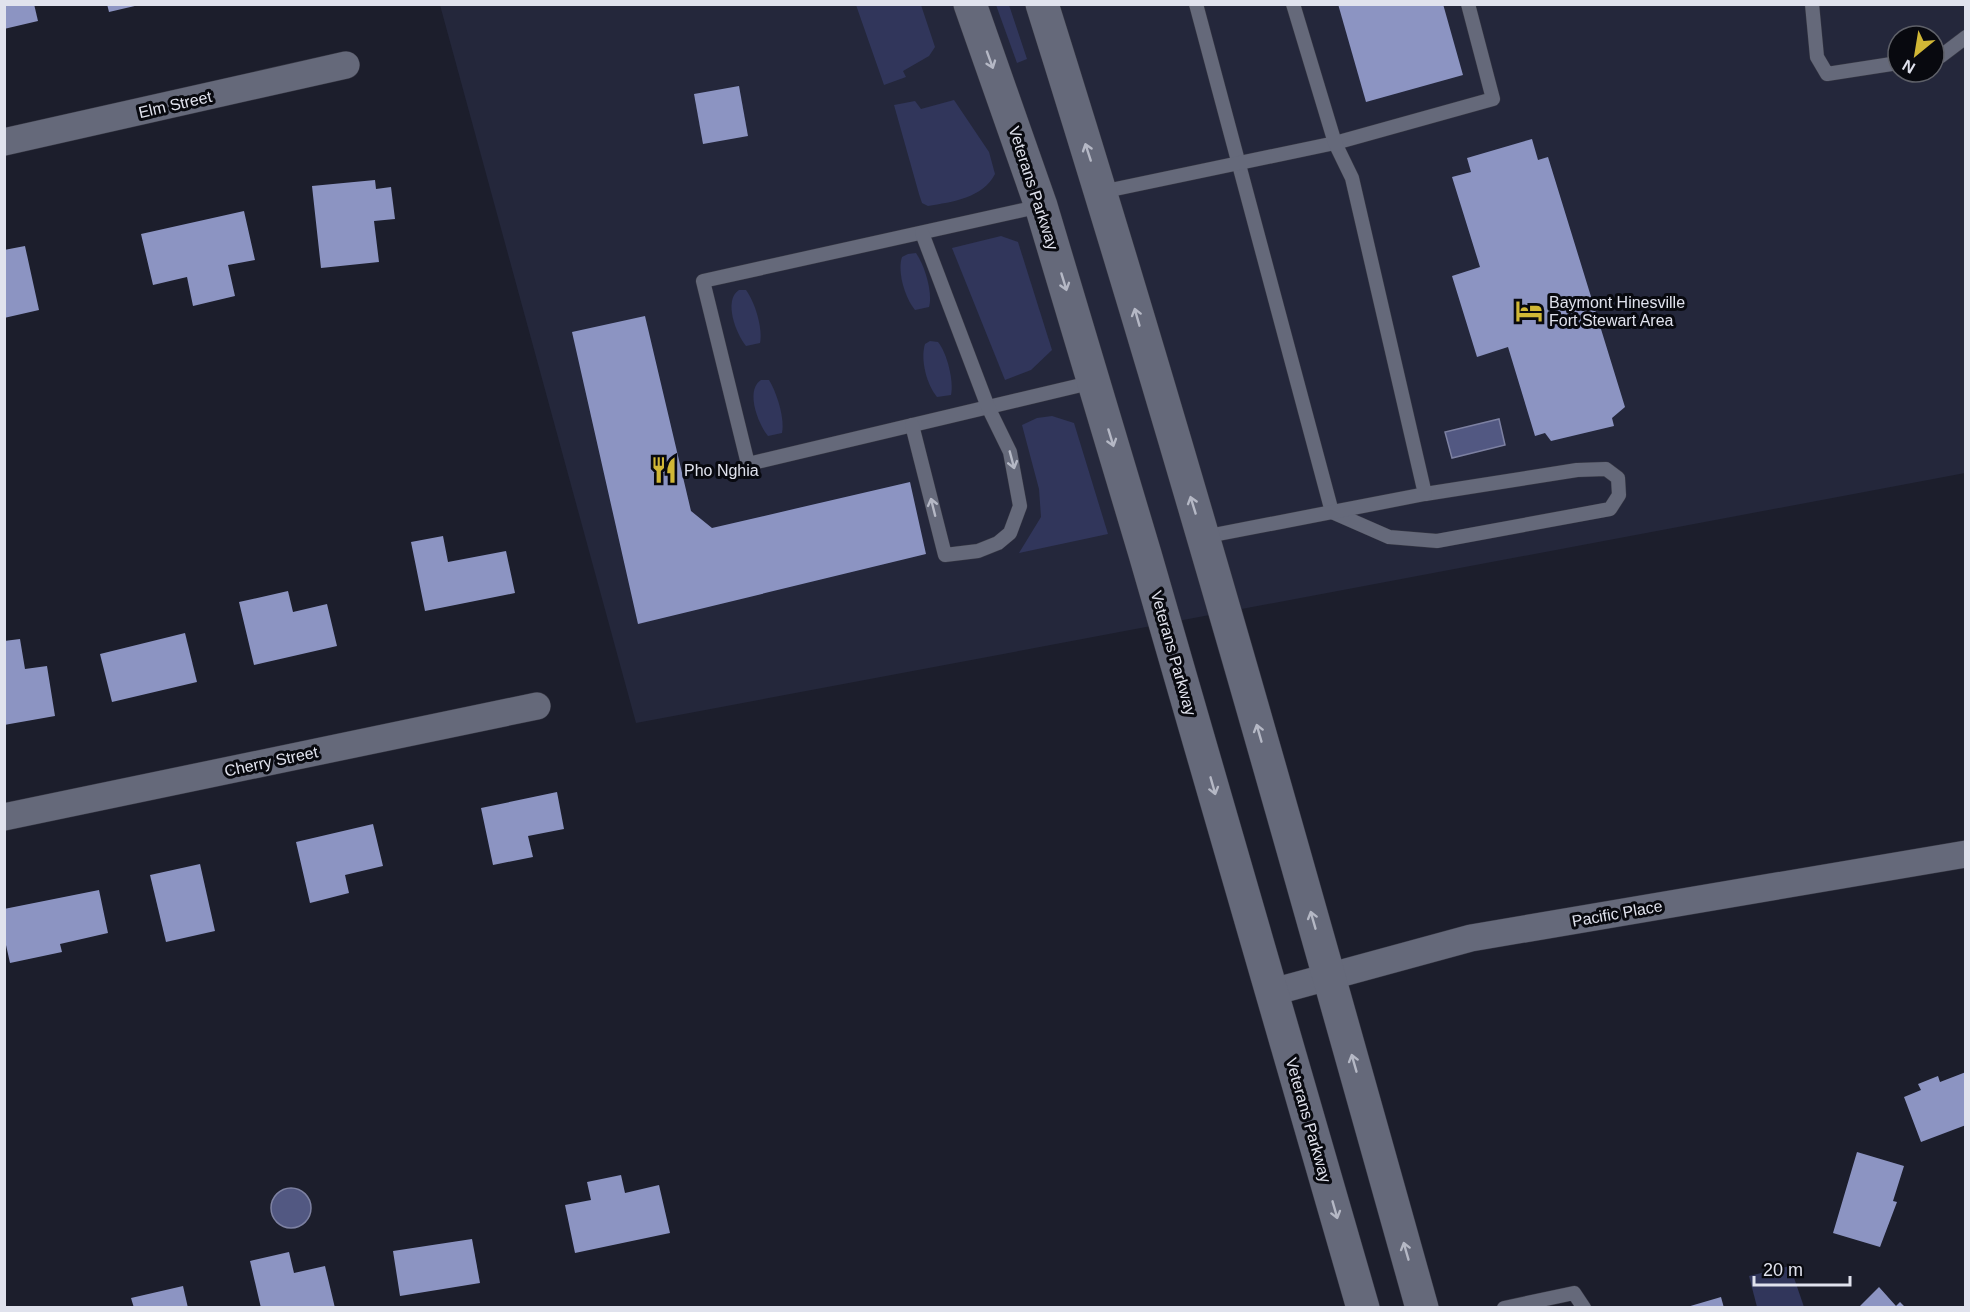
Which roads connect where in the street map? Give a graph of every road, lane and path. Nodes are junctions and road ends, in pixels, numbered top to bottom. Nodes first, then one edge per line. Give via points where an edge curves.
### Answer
1 (970, 4) edge
2 (1042, 4) edge
3 (1196, 4) edge
4 (1293, 4) edge
5 (1468, 4) edge
6 (1812, 4) edge
7 (1965, 37) edge
8 (1946, 52) edge
9 (346, 65) dead end
10 (1886, 65) edge
11 (4, 142) edge
12 (1335, 143) junction
13 (1239, 163) junction
14 (1101, 192) junction
15 (1041, 206) junction
16 (922, 233) junction
17 (1094, 382) junction
18 (988, 407) junction
19 (912, 425) junction
20 (1425, 494) junction
21 (1332, 512) junction
22 (1203, 537) junction
23 (537, 706) dead end
24 (4, 816) edge
25 (1965, 854) edge
26 (1329, 976) junction
27 (1273, 992) junction
28 (1514, 1306) edge
29 (1363, 1308) edge
30 (1422, 1308) edge
31 (1584, 1308) edge

1 -> 15 main road, Veterans Parkway
14 -> 2 main road
3 - 13 lane
4 - 12 lane
5 - 12 lane via 1493,99
6 - 10 lane via 1817,57 1827,74
7 - 8 lane
9 - 11 street, Elm Street
12 - 13 lane
12 - 20 lane via 1352,178
13 - 14 lane
13 - 21 lane
22 -> 14 main road
15 - 16 lane
15 -> 17 main road, Veterans Parkway
16 - 18 lane
16 - 19 lane via 703,281 748,464
17 - 18 lane
17 -> 27 main road, Veterans Parkway
18 - 19 lane
18 -> 19 lane via 1010,452 1020,506 1010,532 998,543 978,550 945,555
20 - 21 lane
20 - 21 lane via 1605,469 1618,478 1619,495 1610,509 1437,541 1389,537
21 - 22 lane
26 -> 22 main road
23 - 24 street, Cherry Street
25 - 26 street, Pacific Place via 1471,938
26 - 27 street, Pacific Place
30 -> 26 main road
27 -> 29 main road, Veterans Parkway
28 - 31 lane via 1574,1293

